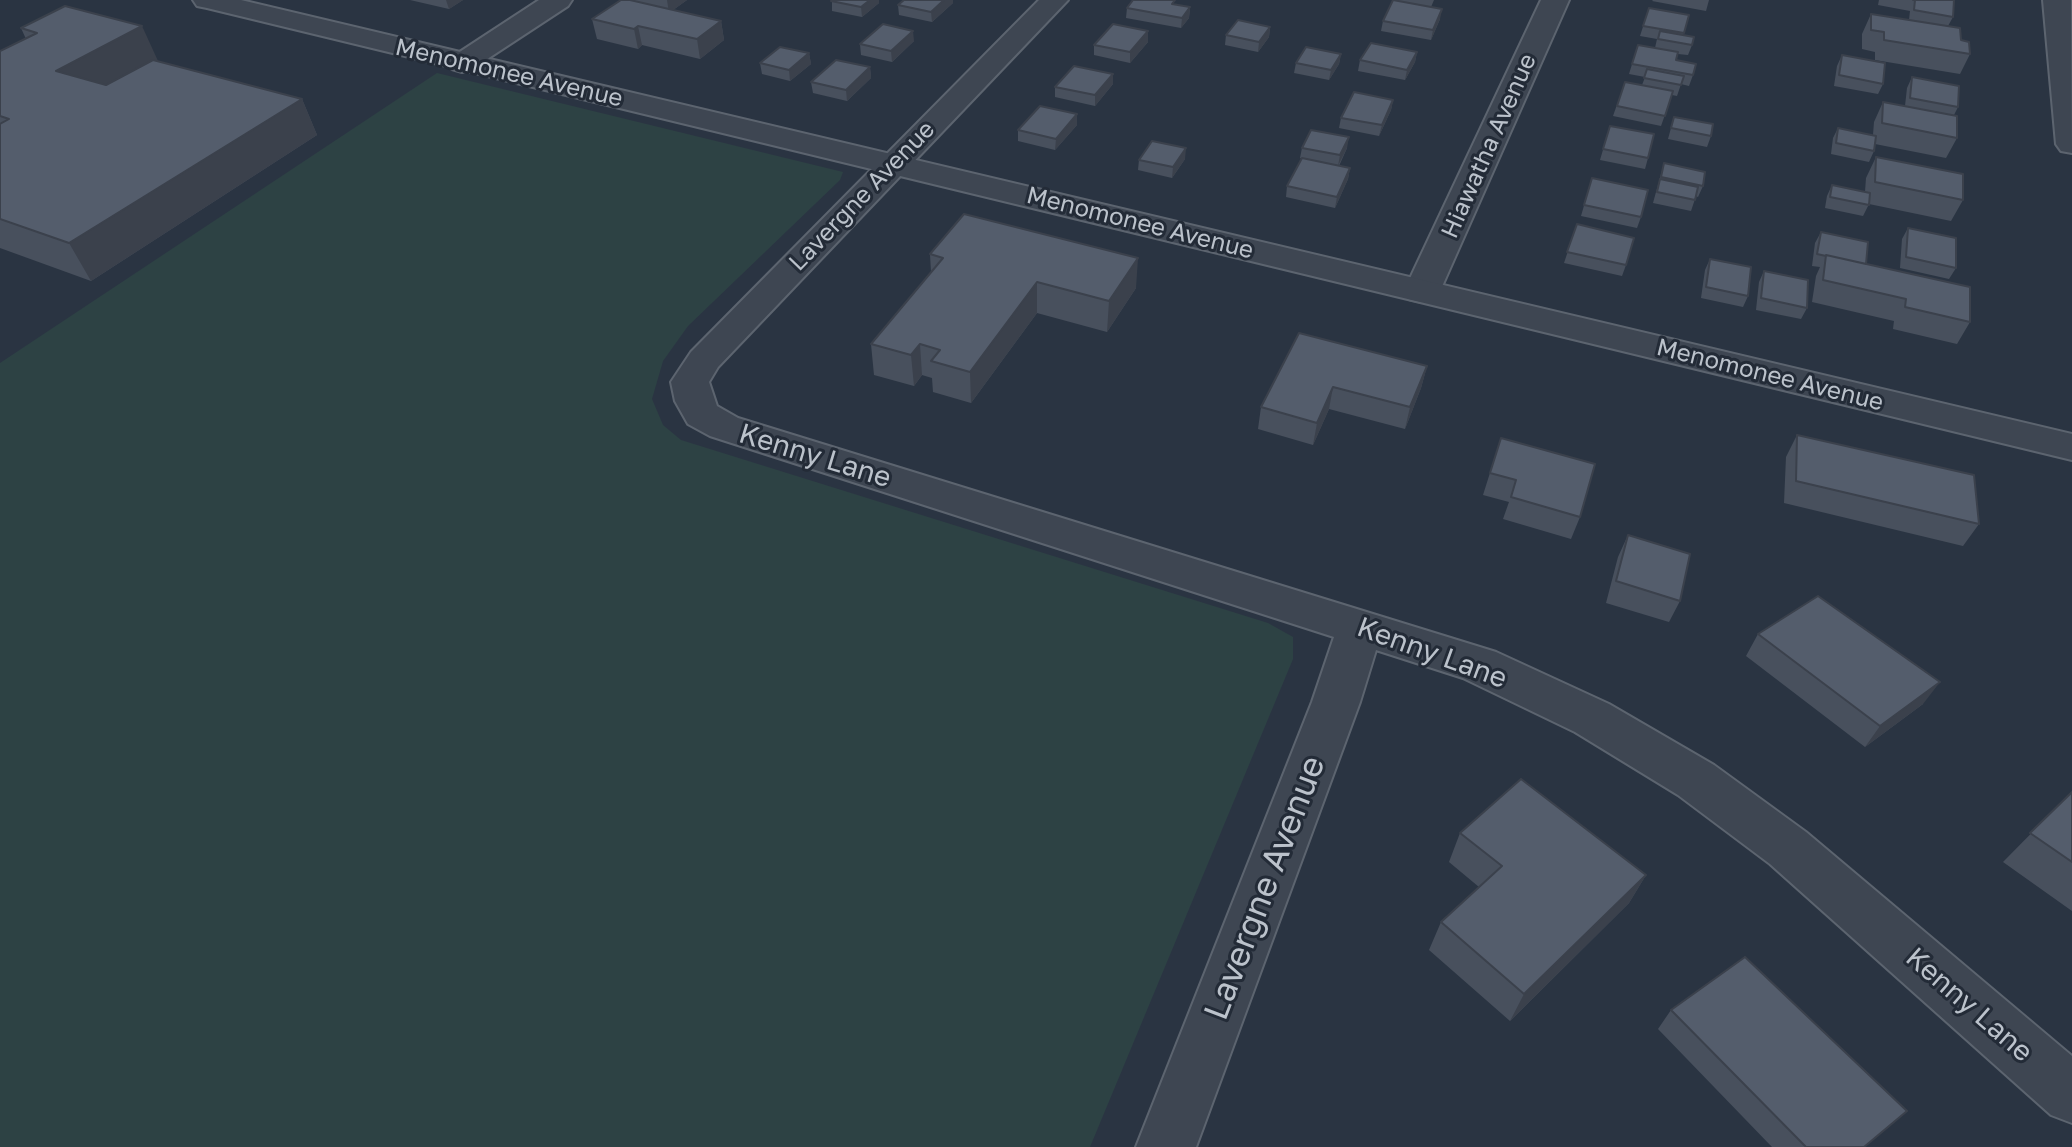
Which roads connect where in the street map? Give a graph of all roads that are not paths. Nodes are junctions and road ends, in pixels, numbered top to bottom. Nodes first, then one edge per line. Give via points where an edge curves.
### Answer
1 (207, 0) edge
2 (558, 0) edge
3 (1054, 0) edge
4 (1555, 0) edge
5 (2057, 0) edge
6 (462, 63) junction
7 (2072, 135) edge
8 (892, 163) junction
9 (1422, 291) junction
10 (694, 401) joint
11 (2072, 447) edge
12 (1360, 627) junction
13 (2072, 1094) edge
14 (1166, 1147) edge

1 - 6 street, Menomonee Avenue
2 - 6 street
3 - 8 street, Lavergne Avenue
4 - 9 street, Hiawatha Avenue
5 - 7 street
6 - 8 street, Menomonee Avenue
8 - 9 street, Menomonee Avenue
8 - 10 street, Lavergne Avenue via 704,360 690,382
9 - 11 street, Menomonee Avenue
10 - 12 street, Kenny Lane via 702,415 724,427
12 - 13 street, Kenny Lane via 1479,665 1592,718 1696,780 1788,848
12 - 14 street, Lavergne Avenue

